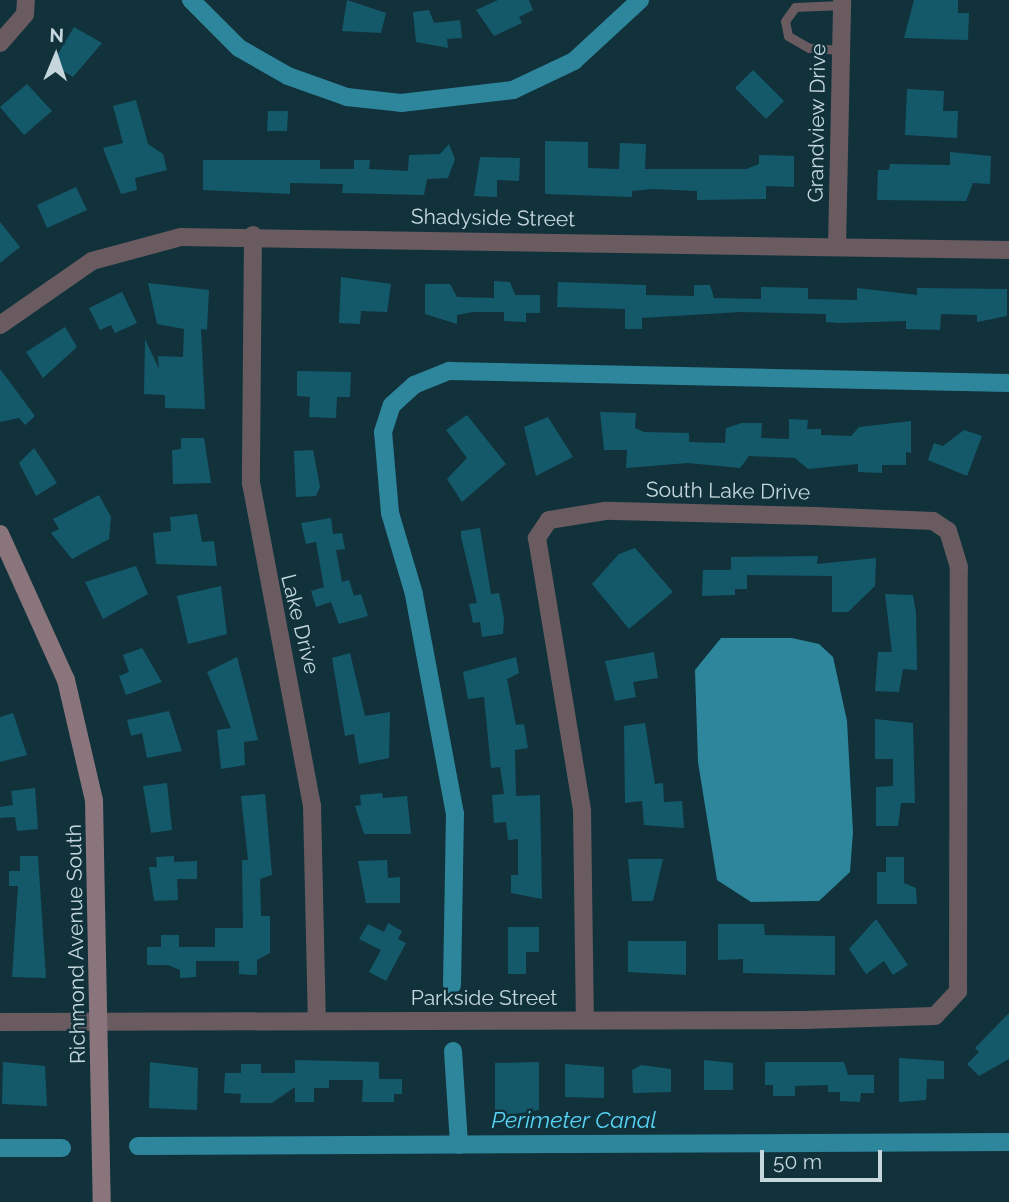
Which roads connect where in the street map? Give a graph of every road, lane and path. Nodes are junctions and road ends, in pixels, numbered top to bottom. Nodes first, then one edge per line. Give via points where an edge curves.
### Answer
1 (26, 0) edge
2 (842, 2) edge
3 (0, 43) edge
4 (841, 50) junction
5 (253, 235) junction
6 (837, 247) junction
7 (1009, 250) edge
8 (0, 325) edge
9 (0, 534) edge
10 (958, 992) joint
11 (585, 1020) junction
12 (317, 1021) junction
13 (0, 1022) edge
14 (101, 1022) junction
15 (102, 1202) edge

1 - 3 street via 25,14
2 - 4 street, Grandview Drive
2 - 4 lane via 794,7 785,21 788,36 809,48
4 - 6 street, Grandview Drive
5 - 6 street, Shadyside Street
5 - 8 street, Shadyside Street via 181,237 109,254 72,271
5 - 12 street, Lake Drive via 251,483 310,792
6 - 7 street, Shadyside Street
9 - 14 street, Richmond Avenue South via 45,624 89,768 100,869
10 - 11 street, Parkside Street via 935,1016 917,1018
10 - 11 street, South Lake Drive via 959,567 948,531 920,520 567,513 549,520 537,538 582,811
11 - 12 street, Parkside Street
12 - 14 street, Parkside Street
13 - 14 street, Parkside Street
14 - 15 street, Richmond Avenue South

